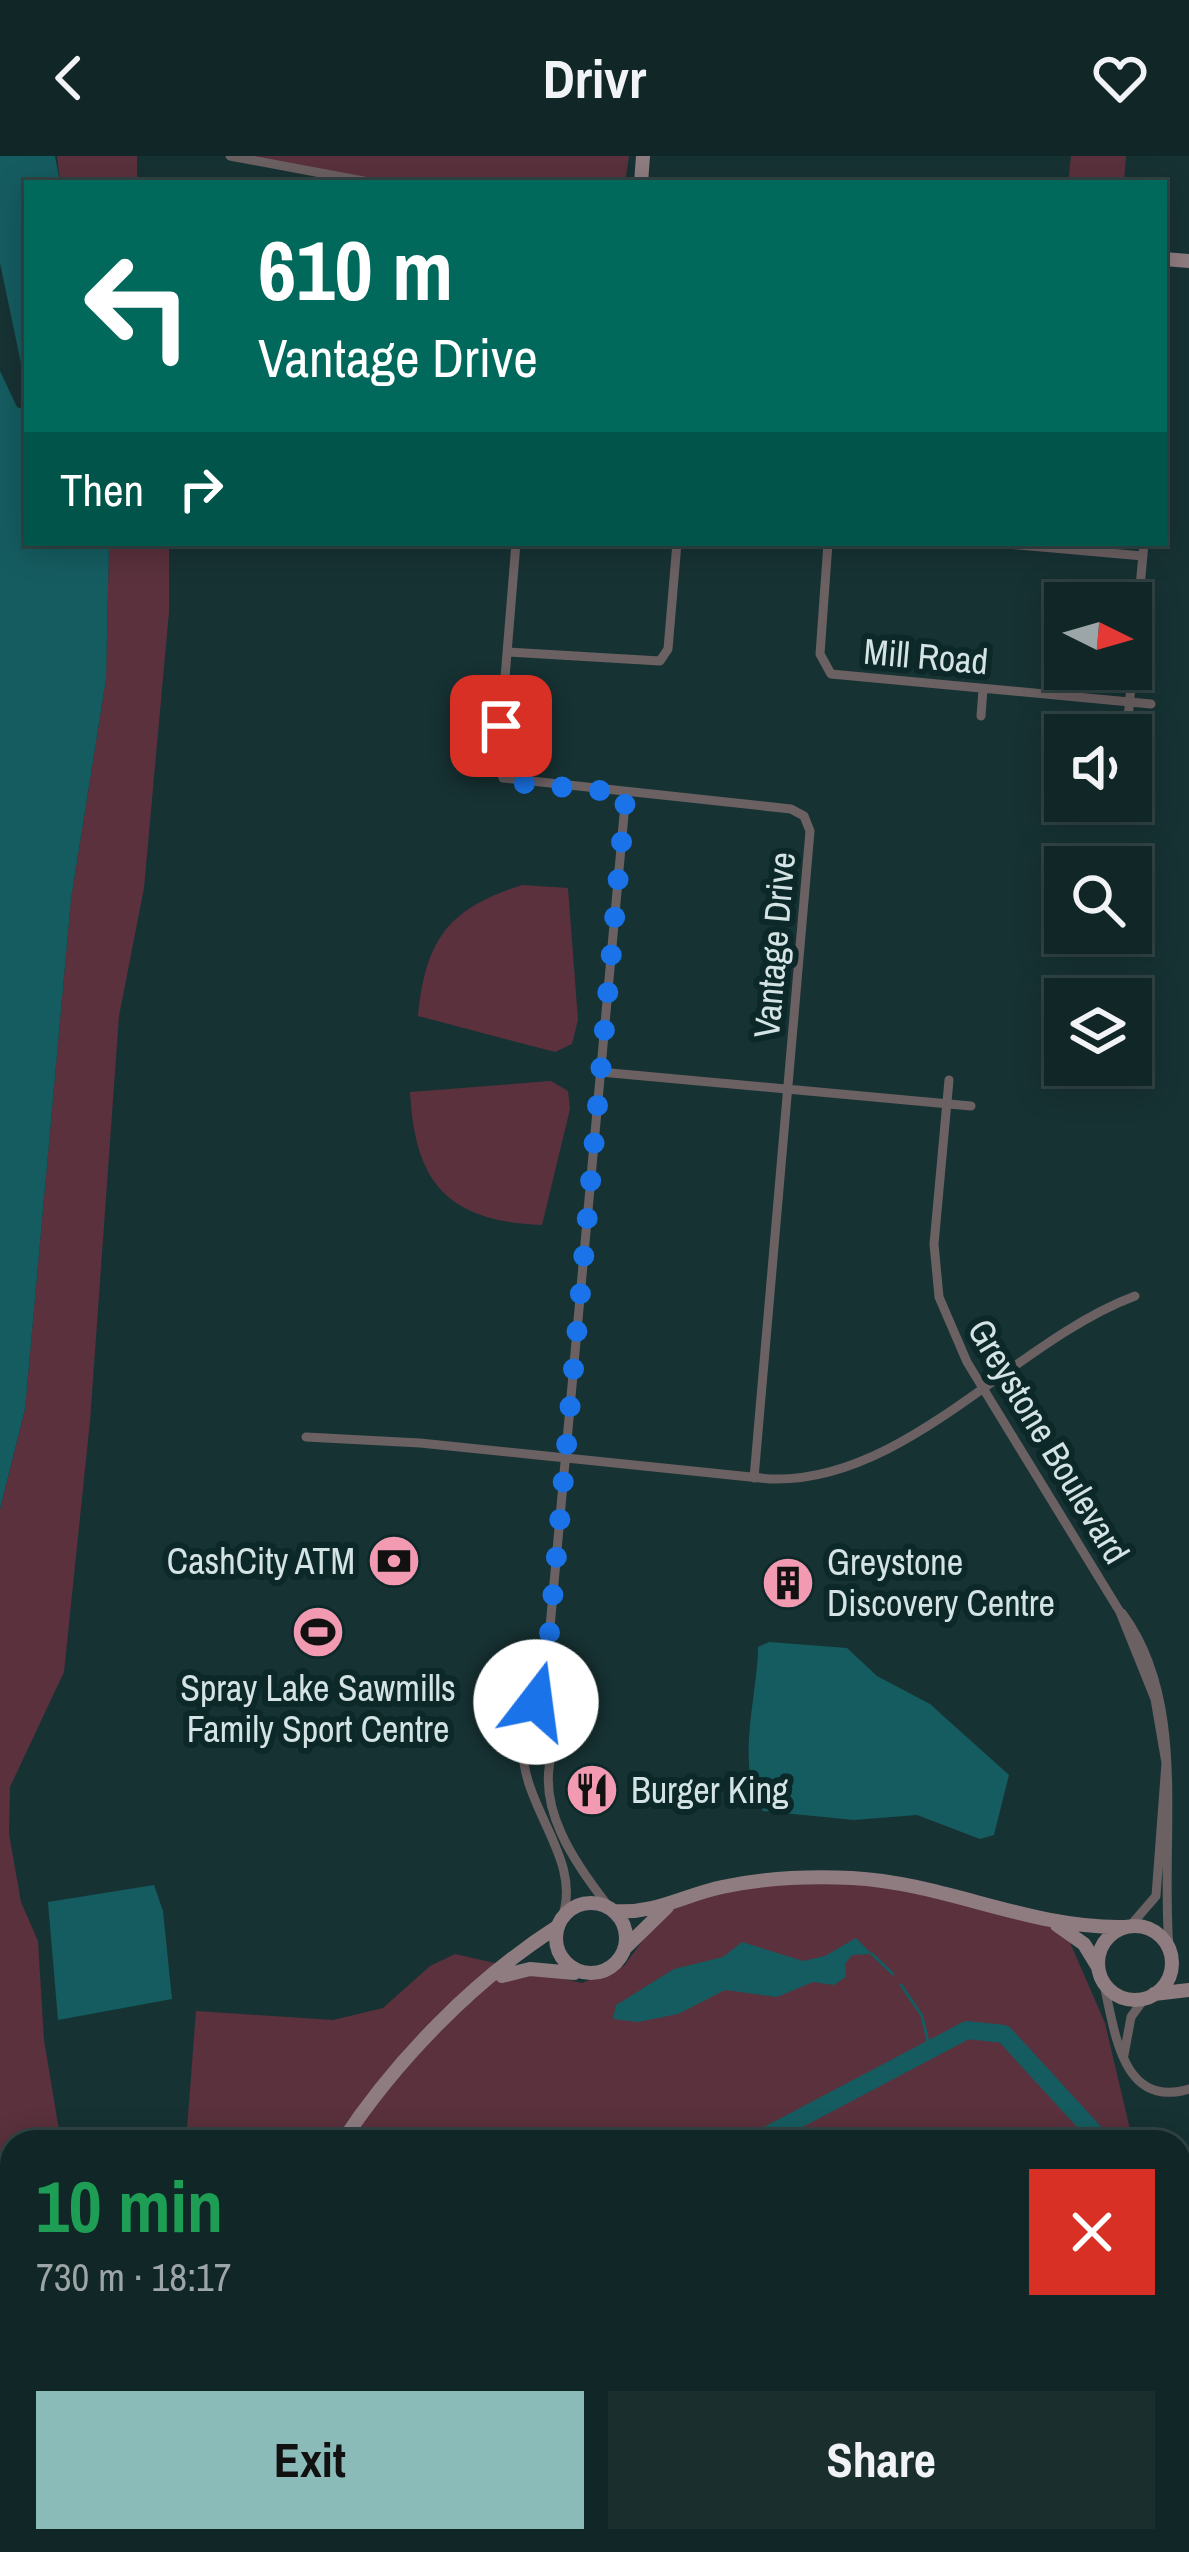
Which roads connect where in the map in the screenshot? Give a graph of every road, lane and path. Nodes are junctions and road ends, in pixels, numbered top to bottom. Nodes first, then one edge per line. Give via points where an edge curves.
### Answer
1 (230, 156) edge
2 (358, 180) edge
3 (516, 546) edge
4 (677, 546) edge
5 (828, 546) edge
6 (1031, 546) edge
7 (1144, 546) edge
8 (1143, 556) junction
9 (507, 652) junction
10 (983, 689) junction
11 (1130, 702) junction
12 (1150, 704) dead end
13 (1129, 714) edge
14 (981, 716) dead end
15 (626, 793) junction
16 (600, 1072) junction
17 (949, 1080) dead end
18 (788, 1089) junction
19 (947, 1104) junction
20 (971, 1106) dead end
21 (1135, 1296) dead end
22 (983, 1388) junction
23 (306, 1437) dead end
24 (564, 1460) junction
25 (754, 1478) junction
26 (1120, 1612) junction
27 (547, 1660) junction
28 (1172, 1692) dead end
29 (527, 1705) junction
30 (558, 1711) junction
31 (524, 1751) junction
32 (553, 1751) junction
33 (1166, 1768) junction
34 (1184, 1770) dead end
35 (1183, 1797) dead end
36 (668, 1907) junction
37 (612, 1909) junction
38 (559, 1922) junction
39 (1057, 1925) junction
40 (1127, 1927) junction
41 (624, 1949) junction
42 (1170, 1951) junction
43 (1189, 1972) edge
44 (583, 1973) junction
45 (1101, 1974) junction
46 (487, 1984) junction
47 (1189, 1990) edge
48 (1149, 1996) junction
49 (1124, 2060) junction
50 (1189, 2090) edge
51 (351, 2130) edge

1 - 2 street
3 - 9 street, Vantage Drive
4 - 9 street via 668,649 660,661
5 - 10 street, Mill Road via 820,643 826,669
6 - 8 street
7 - 8 street
8 - 11 street
9 - 15 street, Vantage Drive via 503,778
10 - 11 street, Mill Road
10 - 14 street
11 - 12 street, Mill Road
11 - 13 street
15 - 16 street
15 - 18 street, Vantage Drive via 791,809 808,822
16 - 18 street
16 - 24 street
17 - 19 street, Greystone Boulevard
18 - 19 street
18 - 25 street, Vantage Drive
19 - 20 street
19 - 22 street, Greystone Boulevard via 935,1278 946,1320
21 - 22 street
22 - 25 street via 850,1467
22 - 26 street, Greystone Boulevard
23 - 24 street
24 - 25 street
24 - 27 street
26 - 28 street, Greystone Boulevard via 1144,1634
26 - 33 street, Greystone Boulevard via 1155,1699
27 - 29 street
27 - 30 street
29 - 30 street
29 - 31 street via 512,1726
30 - 32 street via 565,1734
31 - 32 street
31 - 38 street via 543,1827 568,1880
32 - 37 street via 547,1784 557,1821
33 - 34 street
33 - 40 street, Greystone Boulevard via 1156,1896
35 - 42 street via 1168,1886
36 - 37 main road
36 - 39 main road via 742,1883 857,1879 958,1894
36 - 41 main road
37 - 38 main road via 580,1904
37 - 41 main road via 625,1928
38 - 44 main road via 558,1951
38 - 46 main road
39 - 40 main road
39 - 45 main road via 1084,1944
40 - 42 main road via 1153,1930
40 - 45 main road via 1104,1942
41 - 44 main road via 613,1966
42 - 43 main road
42 - 48 main road via 1169,1977
44 - 46 main road via 520,1970
45 - 48 main road via 1120,1996
45 - 49 street
46 - 51 main road via 400,2065
47 - 48 main road
48 - 49 street via 1131,2017
49 - 50 street via 1153,2091

